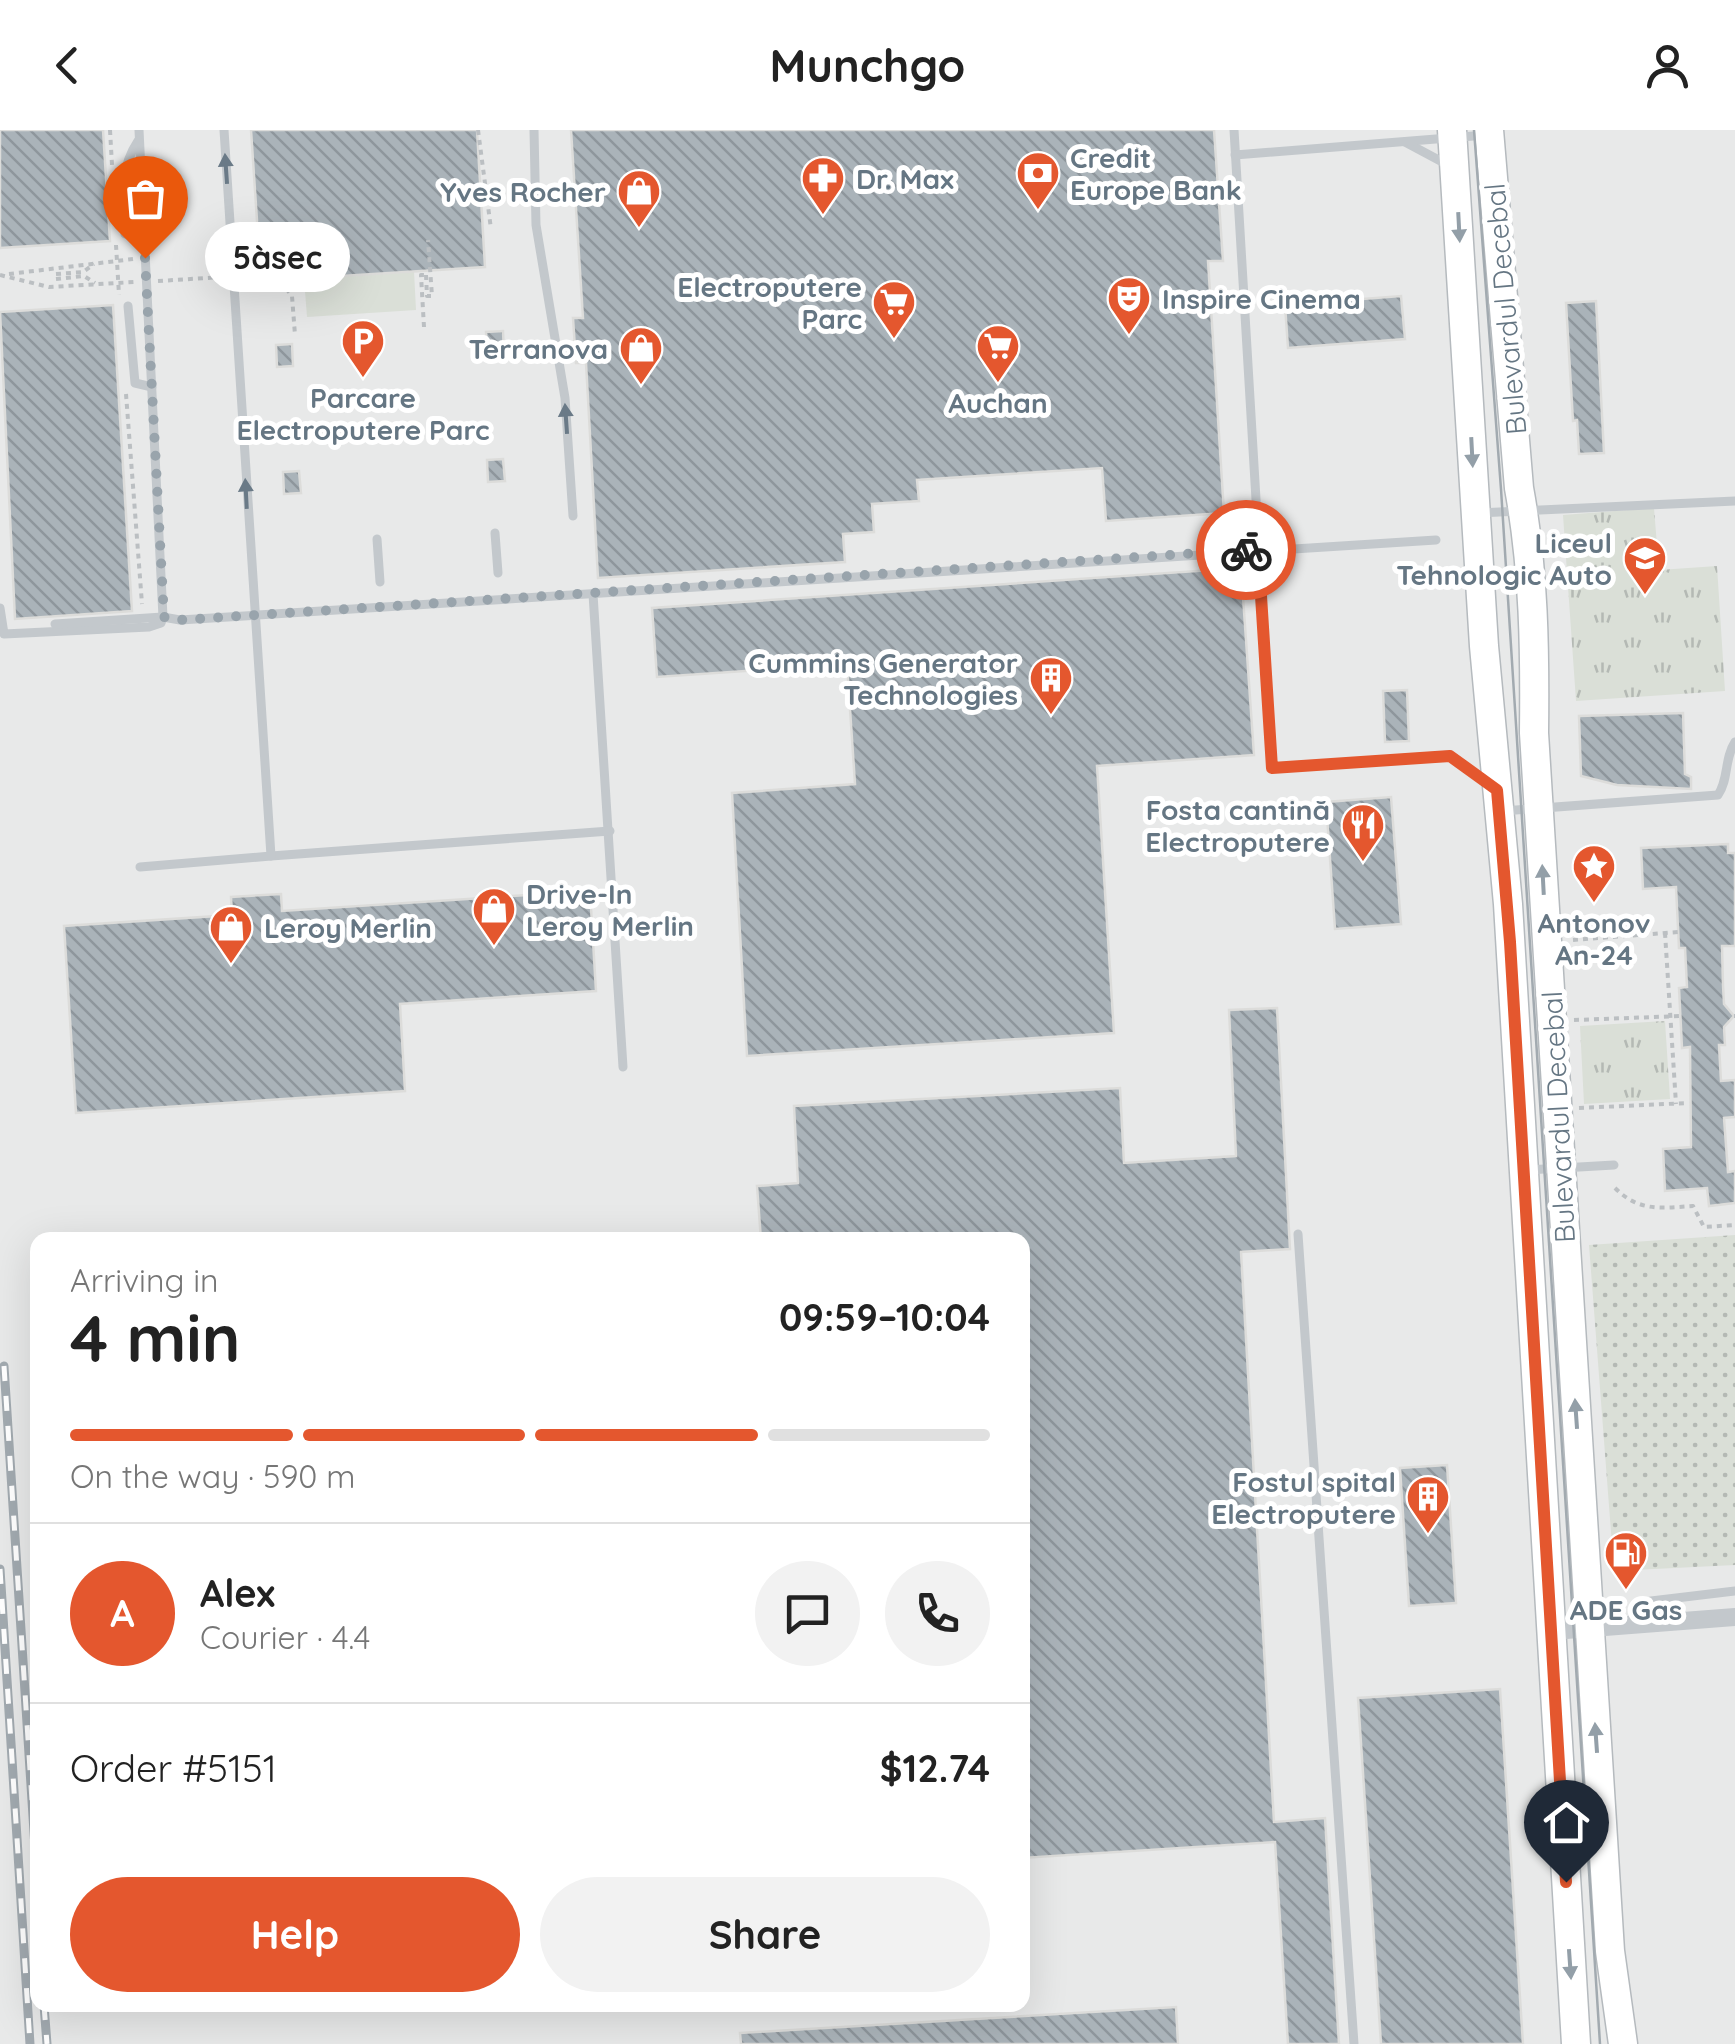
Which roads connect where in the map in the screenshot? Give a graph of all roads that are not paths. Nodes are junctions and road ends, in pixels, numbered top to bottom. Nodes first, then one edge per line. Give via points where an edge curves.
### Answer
1 (224, 130) edge
2 (534, 130) edge
3 (1234, 130) edge
4 (1490, 132) edge
5 (139, 134) edge
6 (1453, 134) edge
7 (1402, 141) junction
8 (1235, 155) junction
9 (1456, 173) junction
10 (125, 234) dead end
11 (128, 306) dead end
12 (152, 386) junction
13 (1735, 501) edge
14 (1524, 511) junction
15 (1476, 513) junction
16 (572, 516) dead end
17 (496, 533) dead end
18 (376, 538) dead end
19 (1436, 540) dead end
20 (1258, 549) junction
21 (498, 573) dead end
22 (380, 582) dead end
23 (594, 594) junction
24 (0, 608) edge
25 (254, 615) junction
26 (164, 617) junction
27 (56, 624) dead end
28 (1735, 742) edge
29 (1498, 801) junction
30 (1539, 808) junction
31 (610, 832) junction
32 (271, 856) junction
33 (140, 867) dead end
34 (623, 1067) dead end
35 (1614, 1165) dead end
36 (1560, 1168) junction
37 (1524, 1170) junction
38 (1298, 1234) dead end
39 (1735, 1592) edge
40 (1735, 1617) edge
41 (1626, 1625) junction
42 (1589, 1628) junction
43 (1553, 1630) junction
44 (1354, 2044) edge
45 (1576, 2044) edge
46 (1623, 2044) edge

25 -> 1 lane
16 -> 2 lane via 564,398 536,225
3 - 8 lane
4 - 6 lane
4 - 14 main road, Bulevardul Decebal
5 - 10 lane via 122,181
5 - 12 lane
6 - 7 lane
6 - 9 main road, Bulevardul Decebal
7 - 8 lane
7 - 9 lane
8 - 20 lane
9 -> 15 main road, Bulevardul Decebal
11 - 12 lane via 135,382
12 - 26 lane
13 - 14 lane
14 - 15 lane
14 - 30 main road, Bulevardul Decebal via 1536,646
15 - 29 main road, Bulevardul Decebal
17 - 21 lane
18 - 22 lane
19 - 20 lane
20 - 23 lane
20 - 29 lane via 1272,768 1450,756
23 - 25 lane
23 - 31 lane
24 - 26 lane via 4,634 149,627
25 - 26 lane
25 - 32 lane
26 - 27 lane
28 - 30 lane via 1718,795
29 - 30 lane
29 - 37 main road, Bulevardul Decebal
36 -> 30 main road, Bulevardul Decebal
31 - 32 lane
31 - 34 lane
32 - 33 lane
35 - 36 lane
36 - 37 lane
42 -> 36 main road, Bulevardul Decebal
37 - 43 main road, Bulevardul Decebal
38 - 44 lane
39 - 41 lane via 1651,1601
40 - 41 street
41 - 42 street
42 - 43 street
46 -> 42 main road, Bulevardul Decebal via 1610,1951
43 -> 45 main road, Bulevardul Decebal

